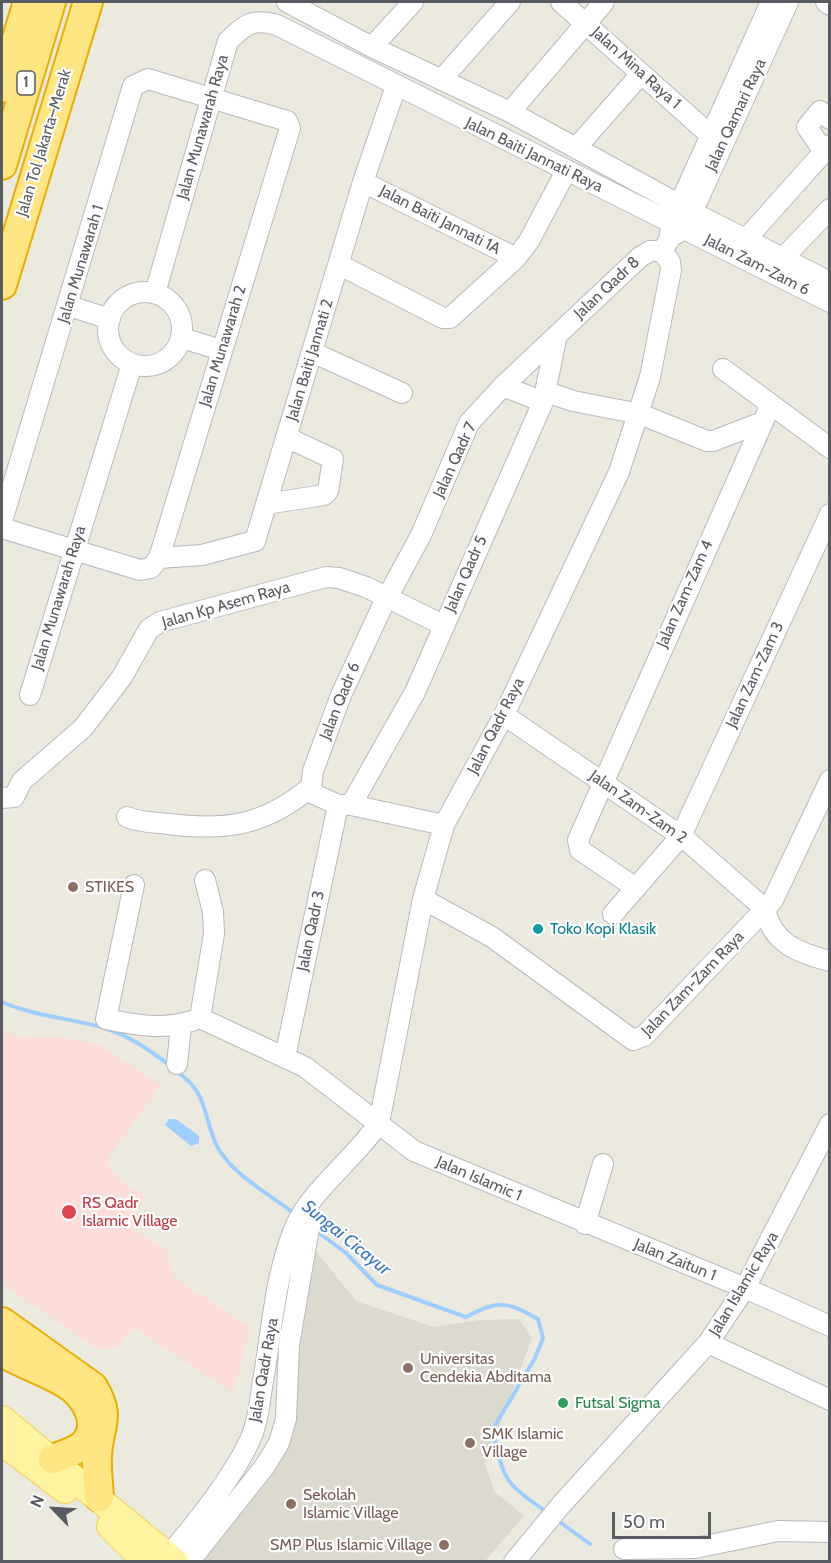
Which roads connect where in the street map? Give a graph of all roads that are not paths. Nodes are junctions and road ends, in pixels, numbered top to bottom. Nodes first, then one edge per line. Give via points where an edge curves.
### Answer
1 (28, 2) edge
2 (51, 2) edge
3 (88, 2) edge
4 (287, 2) edge
5 (413, 2) edge
6 (510, 2) edge
7 (561, 2) edge
8 (604, 2) edge
9 (771, 2) edge
10 (788, 2) edge
11 (826, 2) edge
12 (830, 5) edge
13 (315, 7) edge
14 (585, 23) junction
15 (372, 47) junction
16 (641, 74) junction
17 (441, 79) junction
18 (396, 86) junction
19 (2, 88) edge
20 (212, 97) junction
21 (510, 112) junction
22 (830, 119) edge
23 (716, 140) junction
24 (576, 148) junction
25 (827, 148) edge
26 (2, 165) edge
27 (566, 171) junction
28 (363, 182) junction
29 (830, 209) edge
30 (677, 226) junction
31 (746, 239) junction
32 (516, 258) junction
33 (783, 258) junction
34 (340, 266) junction
35 (830, 282) edge
36 (2, 285) edge
37 (155, 293) junction
38 (830, 302) edge
39 (69, 306) junction
40 (110, 319) junction
41 (557, 334) junction
42 (182, 338) junction
43 (221, 350) junction
44 (312, 352) junction
45 (132, 364) junction
46 (723, 369) dead end
47 (503, 386) junction
48 (402, 393) dead end
49 (545, 397) junction
50 (770, 405) junction
51 (640, 414) junction
52 (760, 423) junction
53 (286, 437) junction
54 (830, 448) edge
55 (266, 504) junction
56 (830, 514) edge
57 (2, 521) edge
58 (2, 528) edge
59 (73, 549) junction
60 (159, 558) junction
61 (384, 603) junction
62 (443, 625) junction
63 (30, 695) dead end
64 (504, 715) junction
65 (830, 780) edge
66 (603, 782) junction
67 (314, 792) junction
68 (2, 798) edge
69 (344, 805) junction
70 (127, 817) dead end
71 (444, 825) junction
72 (681, 836) junction
73 (205, 880) dead end
74 (135, 885) dead end
75 (636, 888) junction
76 (423, 899) junction
77 (765, 909) junction
78 (613, 914) dead end
79 (830, 961) edge
80 (200, 1018) junction
81 (180, 1026) junction
82 (285, 1057) junction
83 (177, 1064) dead end
84 (379, 1123) junction
85 (830, 1124) edge
86 (603, 1164) dead end
87 (585, 1224) junction
88 (302, 1227) junction
89 (745, 1288) junction
90 (2, 1323) edge
91 (830, 1326) edge
92 (708, 1343) junction
93 (2, 1352) edge
94 (830, 1400) edge
95 (2, 1419) edge
96 (252, 1435) junction
97 (2, 1442) edge
98 (279, 1443) junction
99 (98, 1444) junction
100 (60, 1465) junction
101 (99, 1497) junction
102 (830, 1532) edge
103 (624, 1549) dead end
104 (168, 1560) edge
105 (514, 1562) edge

1 - 19 highway
2 - 26 highway, Jalan Tol Jakarta–Merak / 1
3 - 36 highway, Jalan Tol Jakarta–Merak / 1
4 - 13 street
5 - 15 street
6 - 17 street
7 - 14 street, Jalan Mina Raya 1
8 - 14 street
9 - 23 street, Jalan Qamari Raya
10 - 23 street, Jalan Qamari Raya
11 - 12 street
13 - 15 street
14 - 16 street, Jalan Mina Raya 1
14 - 21 street
15 - 17 street
16 - 23 street, Jalan Mina Raya 1
16 - 24 street
17 - 21 street
18 - 20 street, Jalan Munawarah Raya via 260,20 243,26 228,41
18 - 27 street, Jalan Baiti Jannati Raya
18 - 28 street, Jalan Baiti Jannati 2
20 - 37 street, Jalan Munawarah Raya
20 - 39 street, Jalan Munawarah 1 via 148,80 133,86
20 - 43 street, Jalan Munawarah 2 via 284,119 290,128
21 - 24 street
22 - 25 street via 820,111 807,127
23 - 30 street, Jalan Qamari Raya
24 - 30 street
25 - 31 street
27 - 30 street, Jalan Baiti Jannati Raya
27 - 32 street
28 - 32 street, Jalan Baiti Jannati 1A
28 - 34 street, Jalan Baiti Jannati 2
29 - 33 street
30 - 31 street
30 - 38 street, Jalan Zam-Zam 6
30 - 41 street, Jalan Qadr 8
30 - 51 street, Jalan Qadr Raya
31 - 33 street
32 - 34 street via 450,318
33 - 35 street
34 - 44 street, Jalan Baiti Jannati 2
37 - 40 street via 132,294 114,309
37 - 42 street via 168,299 177,310
39 - 40 street
39 - 57 street, Jalan Munawarah 1
40 - 45 street via 108,333 112,346
41 - 47 street, Jalan Qadr 7
41 - 49 street, Jalan Qadr 5
42 - 43 street
42 - 45 street via 175,352 163,362 148,367
43 - 60 street, Jalan Munawarah 2
44 - 48 street
44 - 53 street, Jalan Baiti Jannati 2
45 - 59 street, Jalan Munawarah Raya
46 - 50 street
47 - 49 street
47 - 61 street, Jalan Qadr 7 via 469,423 422,536
49 - 51 street
49 - 62 street, Jalan Qadr 5
50 - 52 street, Jalan Zam-Zam 4
50 - 54 street
51 - 52 street via 713,441
51 - 64 street, Jalan Qadr Raya via 619,472
52 - 66 street, Jalan Zam-Zam 4
53 - 55 street, Jalan Baiti Jannati 2
53 - 55 street via 333,459 328,490 324,495
55 - 60 street, Jalan Baiti Jannati 2 via 255,541 202,555
56 - 72 street, Jalan Zam-Zam 3
58 - 59 street
59 - 60 street via 140,570 152,568
59 - 63 street, Jalan Munawarah Raya
61 - 62 street
61 - 67 street, Jalan Qadr 6 via 338,702 313,771
61 - 68 street, Jalan Kp Asem Raya via 366,587 326,577 160,622 149,629 122,677 83,728 22,781 14,797
62 - 69 street, Jalan Qadr 5 via 415,692
64 - 66 street, Jalan Zam-Zam 2
64 - 71 street, Jalan Qadr Raya
65 - 77 street via 773,900
66 - 72 street, Jalan Zam-Zam 2
66 - 75 street, Jalan Zam-Zam 4 via 578,847
67 - 69 street
67 - 70 street via 235,827 141,823
69 - 71 street
69 - 82 street, Jalan Qadr 3
71 - 76 street, Jalan Qadr Raya
72 - 75 street, Jalan Zam-Zam 3
72 - 77 street, Jalan Zam-Zam 2
73 - 80 street via 214,934
74 - 81 street via 106,1019 144,1027
75 - 78 street, Jalan Zam-Zam 3
76 - 77 street, Jalan Zam-Zam Raya via 492,937 633,1040 644,1036
76 - 84 street, Jalan Qadr Raya
77 - 79 street via 768,923 783,943
80 - 81 street
80 - 82 street, Jalan Islamic 1
81 - 83 street
82 - 84 street, Jalan Islamic 1 via 305,1067
84 - 87 street, Jalan Islamic 1 via 414,1151
84 - 88 street, Jalan Qadr Raya via 312,1204
85 - 89 street, Jalan Islamic Raya
86 - 87 street
87 - 89 street, Jalan Zaitun 1
88 - 96 street, Jalan Qadr Raya via 288,1244
88 - 98 street, Jalan Qadr Raya via 289,1345 286,1419
89 - 91 street, Jalan Zaitun 1
89 - 92 street, Jalan Islamic Raya
90 - 99 highway via 93,1387 105,1417
92 - 94 street
92 - 105 street, Jalan Islamic Raya via 561,1504
93 - 100 highway via 79,1393 90,1413 93,1424 89,1438
95 - 100 main road
96 - 98 street
96 - 104 street, Jalan Qadr Raya via 231,1473
97 - 104 main road via 104,1520
98 - 104 street, Jalan Qadr Raya via 265,1466
99 - 100 highway
99 - 101 highway
100 - 101 main road
101 - 104 main road
102 - 103 street via 778,1531 694,1548

